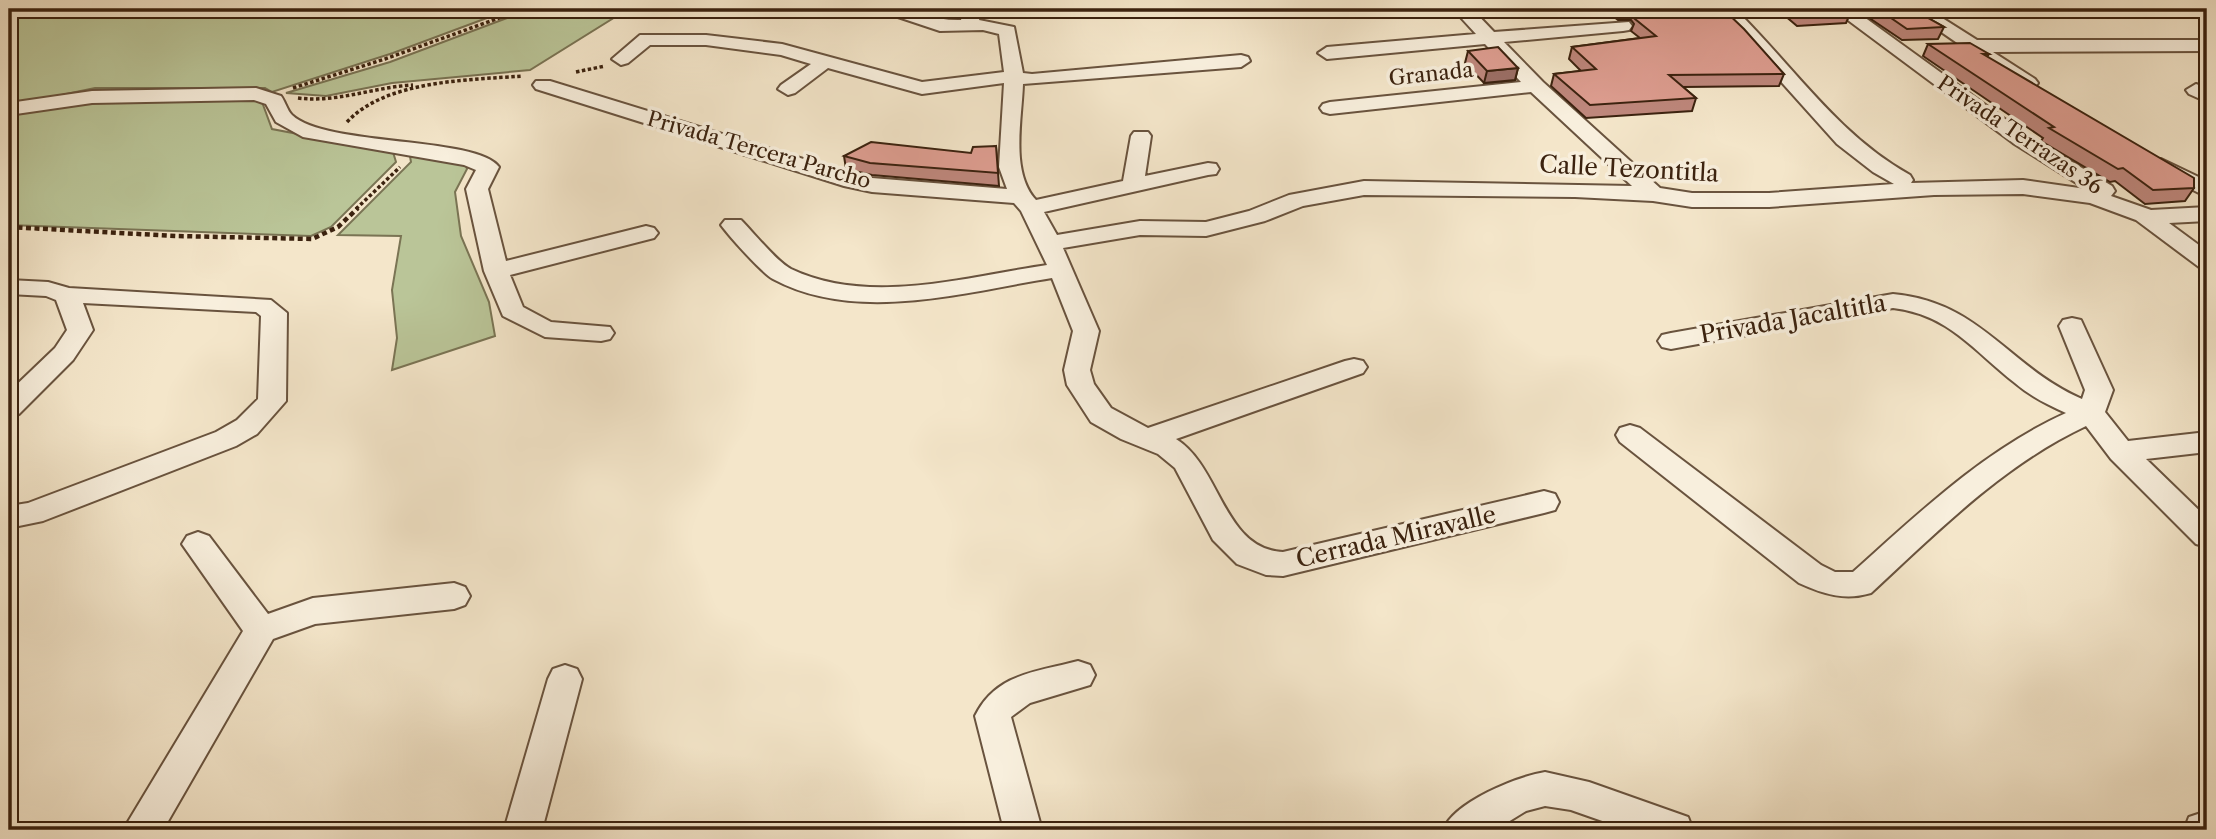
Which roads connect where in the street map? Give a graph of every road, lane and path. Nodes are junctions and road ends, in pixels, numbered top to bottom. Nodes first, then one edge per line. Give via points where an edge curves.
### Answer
1 (524, 9) edge
2 (892, 9) edge
3 (1462, 9) edge
4 (1725, 9) edge
5 (1842, 9) edge
6 (1917, 9) edge
7 (971, 17) edge
8 (1623, 26) dead end
9 (1491, 39) junction
10 (1972, 46) junction
11 (2207, 46) edge
12 (1895, 49) junction
13 (1327, 53) dead end
14 (621, 58) joint
15 (1241, 61) dead end
16 (825, 62) junction
17 (573, 73) dead end
18 (1014, 76) junction
19 (539, 80) joint
20 (425, 84) junction
21 (1536, 86) junction
22 (788, 89) dead end
23 (2041, 92) edge
24 (270, 98) junction
25 (1331, 107) dead end
26 (9, 110) edge
27 (1140, 136) dead end
28 (337, 137) junction
29 (396, 145) junction
30 (2143, 154) edge
31 (1208, 169) dead end
32 (1902, 180) dead end
33 (1133, 185) junction
34 (2207, 191) edge
35 (1653, 194) junction
36 (1026, 203) junction
37 (2207, 214) edge
38 (2148, 217) junction
39 (733, 225) dead end
40 (9, 227) edge
41 (646, 233) dead end
42 (1050, 244) junction
43 (2207, 262) edge
44 (1059, 270) junction
45 (496, 271) junction
46 (9, 287) edge
47 (66, 295) junction
48 (2072, 326) dead end
49 (601, 333) dead end
50 (1671, 341) dead end
51 (1354, 367) dead end
52 (9, 408) edge
53 (2091, 413) junction
54 (1630, 435) dead end
55 (1147, 439) junction
56 (2207, 442) edge
57 (2121, 452) junction
58 (1544, 502) dead end
59 (9, 517) edge
60 (2207, 536) edge
61 (198, 544) dead end
62 (454, 596) dead end
63 (261, 630) junction
64 (1079, 676) dead end
65 (565, 679) dead end
66 (142, 830) edge
67 (523, 830) edge
68 (1023, 830) edge
69 (1462, 830) edge
70 (1674, 830) edge

1 - 24 path
2 - 7 street via 940,26
3 - 9 street
4 - 32 street via 1825,123 1866,158
5 - 12 street, Privada Terrazas 36
6 - 10 street
7 - 18 street via 1008,31
8 - 9 street
9 - 13 street
9 - 21 street
10 - 11 street, Privada Terrazas 36
10 - 12 street, Privada Terrazas 36
10 - 23 street
12 - 38 street, Privada Terrazas 36 via 2020,139
14 - 16 street via 646,39 678,38 738,43
14 - 17 path
15 - 18 street via 1032,80
16 - 18 street via 922,88
16 - 22 street
18 - 36 street via 1010,167
19 - 20 path
19 - 36 street, Privada Tercera Parcho via 844,179
20 - 24 path via 322,101
20 - 28 path via 359,109
21 - 25 street, Granada
21 - 35 street
24 - 26 street via 224,93 92,97
24 - 28 street via 283,118 310,133
27 - 33 street
28 - 29 street
29 - 40 path via 404,156 402,165 338,227 312,239
29 - 45 street via 488,167 477,189
30 - 34 street
31 - 33 street, Privada Tercera Parcho
33 - 36 street, Privada Tercera Parcho
35 - 38 street, Calle Tezontitla via 1692,200 1769,200 1934,188 2024,187 2094,197
35 - 42 street, Calle Tezontitla via 1364,188 1307,198 1206,229 1140,228
36 - 42 street
37 - 38 street, Calle Tezontitla
38 - 43 street
39 - 44 street via 780,273 850,294 918,292
41 - 45 street
42 - 44 street
44 - 55 street via 1086,331 1077,370 1081,385 1101,415
45 - 49 street via 512,311 545,329
46 - 47 street
47 - 52 street via 80,330 75,341
47 - 59 street via 262,305 274,313 272,401 247,427 226,439 32,513
48 - 53 street via 2099,390
50 - 53 street, Privada Jacaltitla via 1912,301 1948,314 2042,391
51 - 55 street
53 - 54 street via 2060,426 1995,468 1860,584 1831,584 1810,574
53 - 57 street
55 - 58 street, Cerrada Miravalle via 1168,447 1186,462 1224,532 1248,556 1266,563 1283,564
56 - 57 street
57 - 60 street
61 - 63 street
62 - 63 street via 313,611
63 - 66 street
64 - 68 street via 1007,696 993,716
65 - 67 street
69 - 70 street via 1519,797 1545,788

